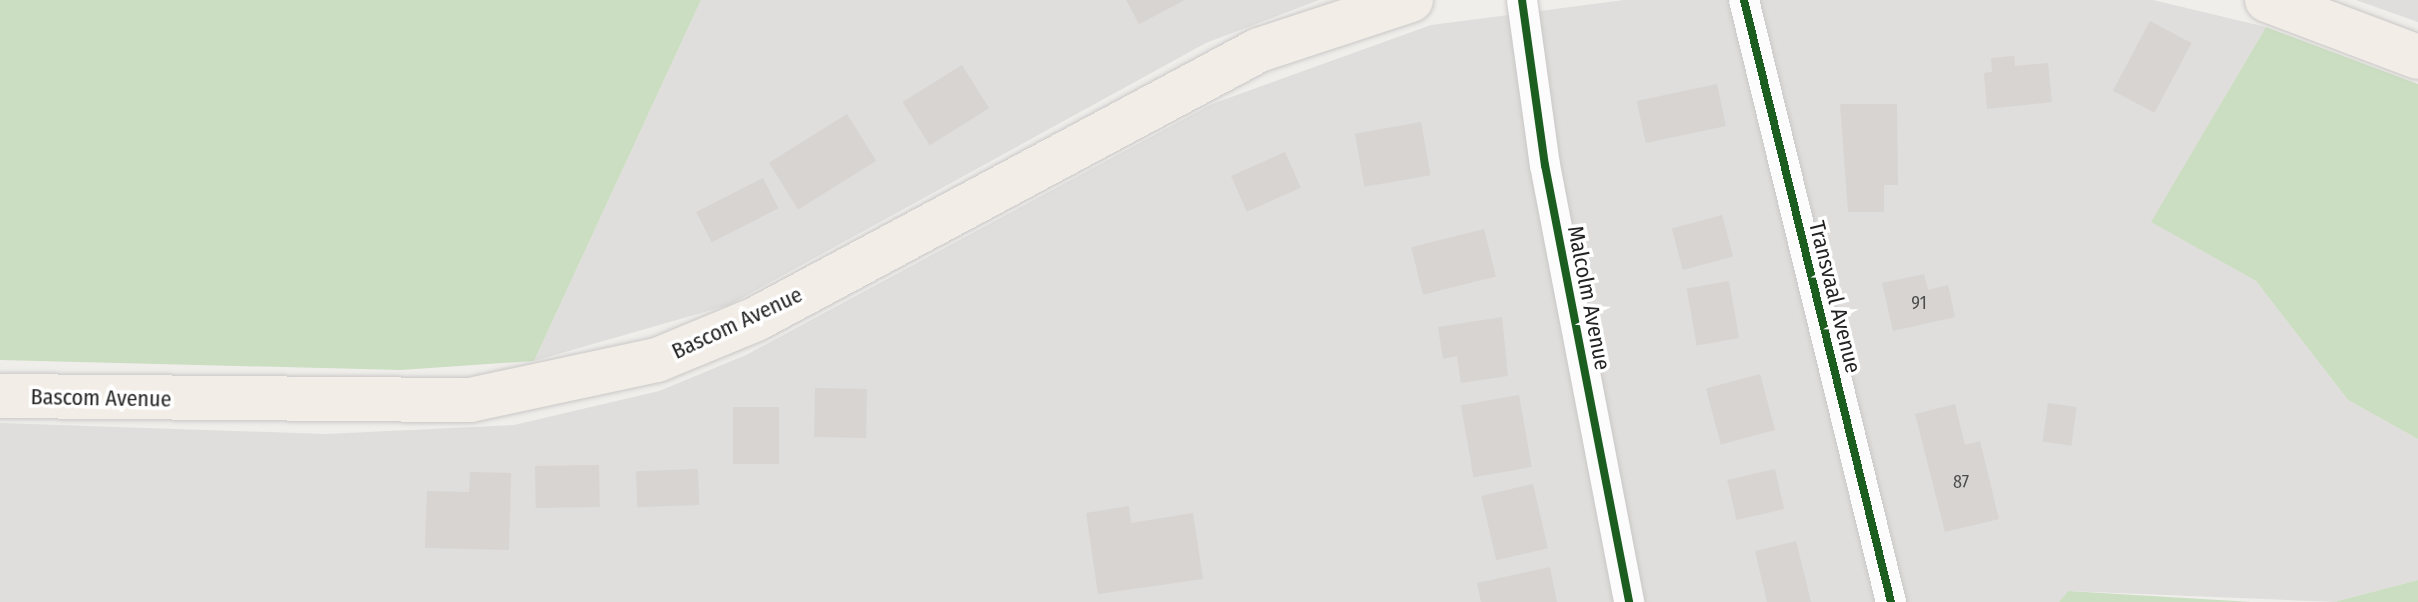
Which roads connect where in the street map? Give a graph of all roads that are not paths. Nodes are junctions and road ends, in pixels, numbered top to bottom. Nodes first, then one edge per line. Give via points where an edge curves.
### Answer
1 (1411, 0) edge
2 (1522, 0) edge
3 (1744, 0) edge
4 (2267, 0) edge
5 (2341, 14) edge
6 (2418, 57) edge
7 (0, 396) edge
8 (1629, 602) edge
9 (1891, 602) edge

1 - 7 main road, Bascom Avenue via 1259,50 756,319 657,360 470,400
2 - 8 street, Malcolm Avenue via 1545,165
3 - 9 street, Transvaal Avenue
4 - 5 main road
5 - 6 main road

